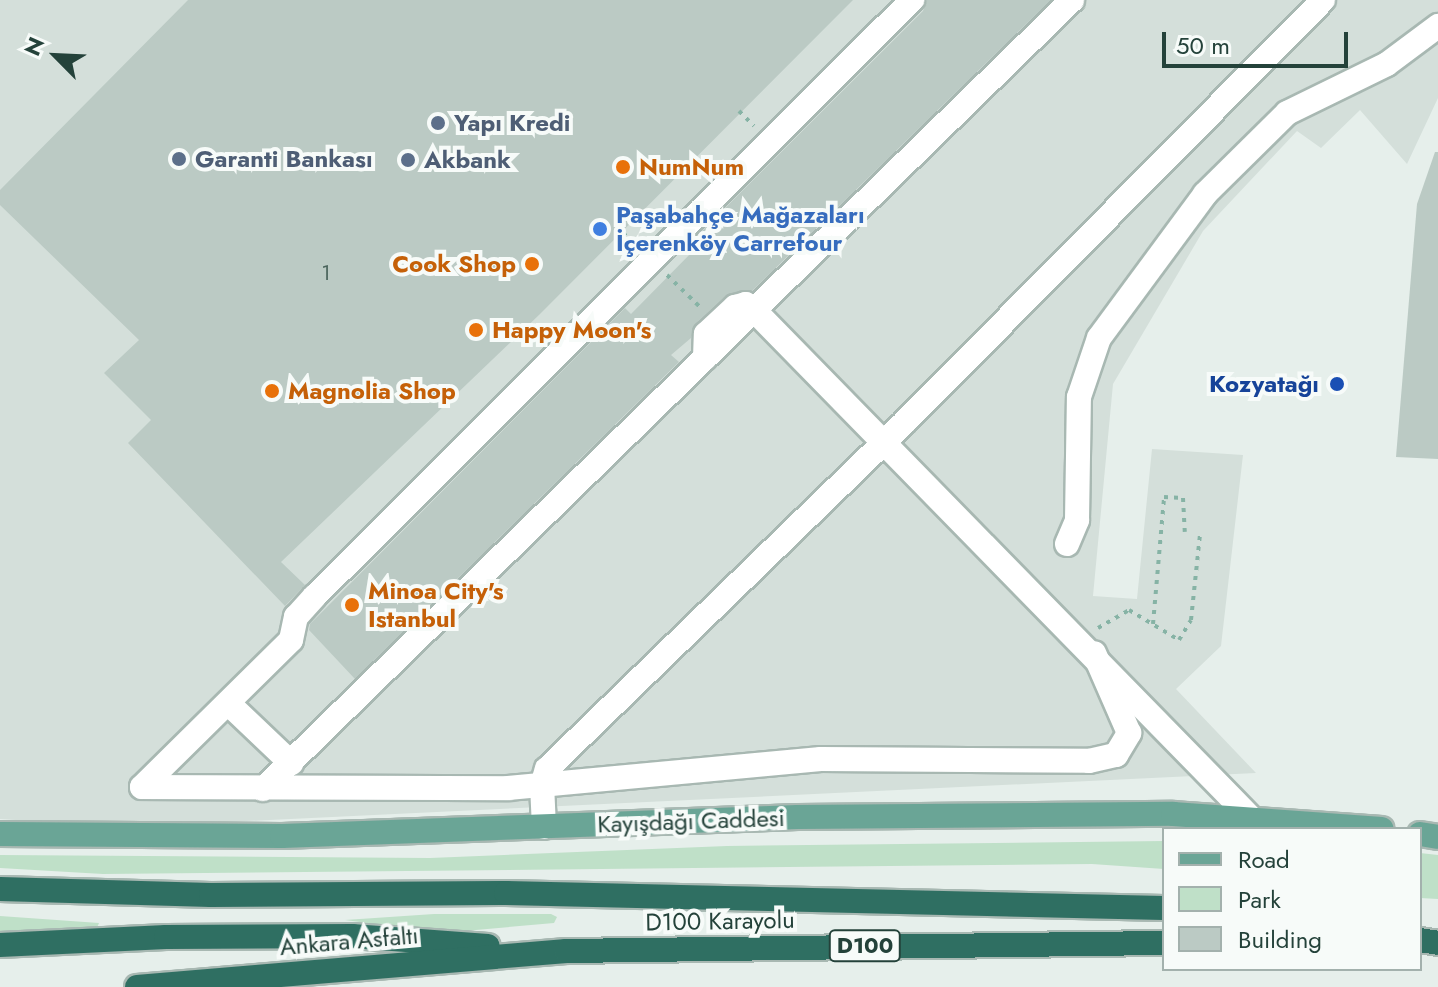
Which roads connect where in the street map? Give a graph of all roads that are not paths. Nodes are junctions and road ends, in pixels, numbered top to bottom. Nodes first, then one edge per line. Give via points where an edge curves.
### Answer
1 (912, 0) edge
2 (1072, 0) edge
3 (1323, 0) edge
4 (1438, 26) edge
5 (754, 310) junction
6 (705, 358) junction
7 (881, 441) junction
8 (1067, 544) dead end
9 (1094, 653) junction
10 (229, 704) junction
11 (291, 763) junction
12 (542, 785) junction
13 (263, 789) junction
14 (1250, 817) junction
15 (544, 827) junction
16 (1359, 827) edge
17 (0, 834) edge
18 (0, 889) edge
19 (1162, 908) edge
20 (1162, 943) edge
21 (0, 945) edge
22 (566, 951) junction
23 (137, 987) edge

1 - 10 street via 315,596 296,617 291,640
2 - 5 street
3 - 7 street
4 - 8 street via 1387,64 1287,113 1205,194 1099,338 1079,397 1077,520
5 - 6 street
5 - 6 street via 746,304 735,307 717,323 702,345
5 - 7 street
6 - 11 street
7 - 9 street
7 - 12 street via 547,769
9 - 12 street via 1127,719 1129,733 1116,755 1089,761 821,759
9 - 14 street
10 - 11 street
10 - 13 street via 142,787
11 - 13 street
12 - 13 street
12 - 15 street
14 - 15 main road, Kayışdağı Caddesi via 914,815
14 - 16 main road, Kayışdağı Caddesi
15 - 17 main road, Kayışdağı Caddesi via 282,836
18 - 19 highway via 211,895 506,893
20 - 22 highway, D100 Karayolu / D100
21 - 22 highway via 352,936
22 - 23 highway, Ankara Asfaltı

